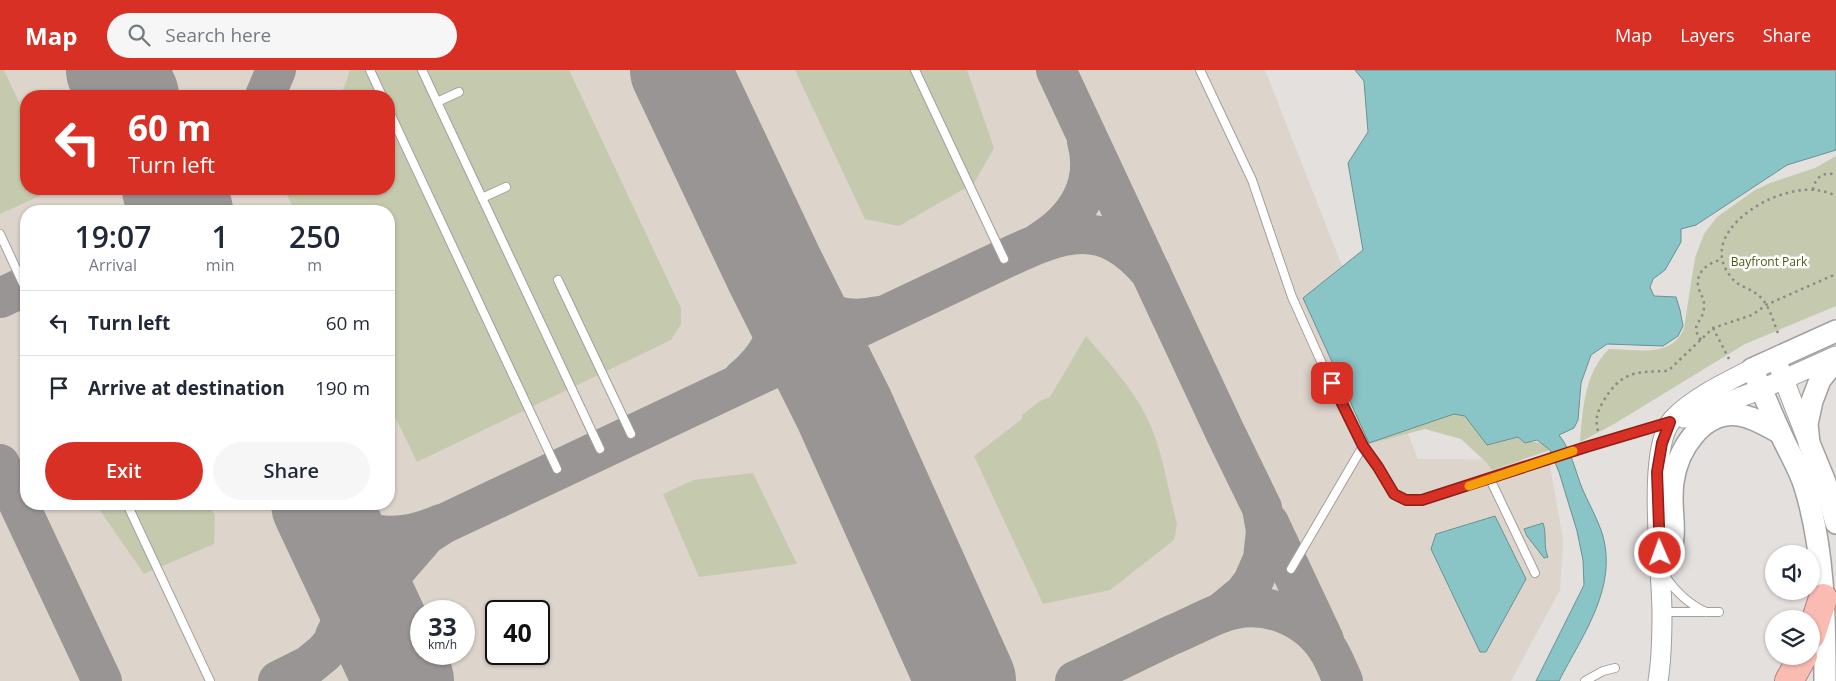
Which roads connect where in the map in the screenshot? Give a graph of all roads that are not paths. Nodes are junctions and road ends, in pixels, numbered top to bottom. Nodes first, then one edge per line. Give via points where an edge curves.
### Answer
1 (370, 70) edge
2 (422, 70) edge
3 (915, 70) edge
4 (1200, 70) edge
5 (379, 90) edge
6 (459, 92) dead end
7 (437, 102) junction
8 (395, 124) edge
9 (506, 187) dead end
10 (482, 198) junction
11 (0, 234) edge
12 (1004, 259) dead end
13 (20, 277) edge
14 (558, 280) dead end
15 (1836, 331) edge
16 (1775, 358) junction
17 (1836, 358) edge
18 (1752, 369) junction
19 (1784, 378) junction
20 (1762, 389) junction
21 (1670, 422) junction
22 (1780, 433) junction
23 (631, 434) dead end
24 (1809, 443) junction
25 (1363, 446) junction
26 (600, 449) dead end
27 (557, 469) dead end
28 (1490, 479) junction
29 (130, 510) edge
30 (1836, 523) edge
31 (1814, 525) junction
32 (1836, 560) edge
33 (1291, 569) dead end
34 (1661, 570) junction
35 (1535, 574) dead end
36 (1823, 598) junction
37 (1819, 610) edge
38 (1662, 612) junction
39 (1706, 612) junction
40 (1719, 612) dead end
41 (1798, 665) edge
42 (1615, 668) dead end
43 (210, 681) edge
44 (1585, 681) edge
45 (1658, 681) edge
46 (1789, 681) edge
47 (1825, 681) edge

1 - 5 lane
2 - 7 lane
3 - 12 lane
4 - 25 lane via 1252,180 1292,297
6 - 7 lane
7 - 10 lane
8 - 27 lane
9 - 10 lane
10 - 26 lane
11 - 13 lane
14 - 23 lane
15 - 16 main road
16 - 18 main road
16 - 19 street
17 - 19 street
17 - 24 main road via 1820,380 1812,401 1807,424
18 - 20 main road
18 - 21 street via 1688,406
19 - 20 street
19 - 24 street
20 - 21 street
20 - 22 main road
21 - 28 lane
21 - 34 street via 1657,472
22 - 31 main road via 1795,459
22 - 34 main road via 1751,418 1737,415 1724,416 1707,424 1691,437 1682,451 1673,483 1674,533 1670,552
24 - 30 main road via 1826,482
25 - 28 lane via 1394,494 1406,500 1422,500
25 - 33 lane
28 - 35 lane
29 - 43 lane
31 - 32 main road via 1825,552
31 - 36 main road
34 - 38 street
34 - 39 lane via 1682,597
36 - 37 highway
36 - 47 main road
38 - 39 lane
38 - 45 street
39 - 40 lane
41 - 46 highway
42 - 44 lane

